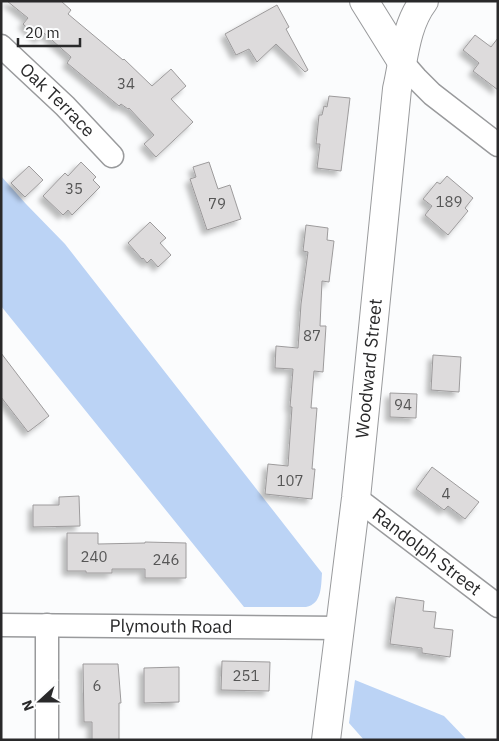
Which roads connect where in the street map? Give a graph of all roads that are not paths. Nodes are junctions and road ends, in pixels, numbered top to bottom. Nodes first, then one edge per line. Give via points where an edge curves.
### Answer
1 (364, 1) edge
2 (424, 1) edge
3 (1, 46) edge
4 (402, 62) junction
5 (498, 146) edge
6 (112, 156) dead end
7 (356, 498) junction
8 (498, 606) edge
9 (1, 625) edge
10 (48, 625) junction
11 (341, 628) junction
12 (47, 740) edge
13 (326, 740) edge

1 - 4 street
2 - 4 street, Woodward Street via 410,28
3 - 6 street, Oak Terrace
4 - 5 street via 432,94
4 - 7 street, Woodward Street via 395,100
7 - 8 street, Randolph Street
7 - 11 street, Woodward Street
9 - 10 street, Plymouth Road
10 - 11 street, Plymouth Road
10 - 12 street
11 - 13 street, Woodward Street

